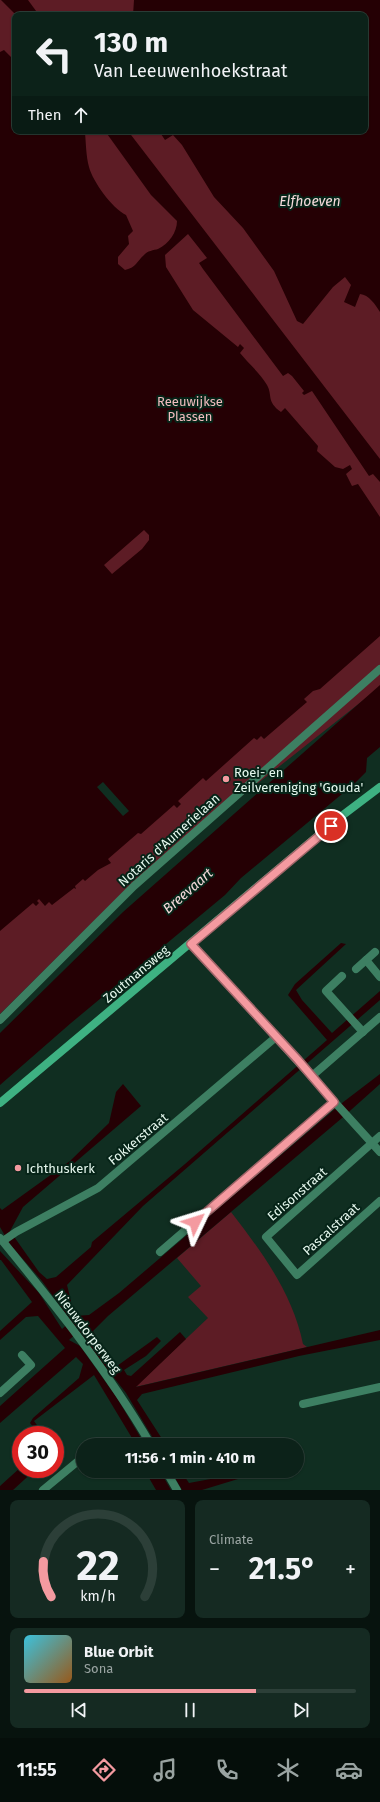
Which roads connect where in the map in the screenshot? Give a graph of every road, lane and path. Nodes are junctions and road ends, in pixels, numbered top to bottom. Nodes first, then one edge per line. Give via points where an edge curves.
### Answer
1 (380, 669) edge
2 (380, 787) edge
3 (191, 944) junction
4 (375, 952) dead end
5 (366, 960) junction
6 (356, 969) dead end
7 (342, 976) dead end
8 (380, 977) edge
9 (380, 1017) edge
10 (0, 1020) edge
11 (363, 1032) junction
12 (276, 1037) junction
13 (310, 1073) junction
14 (0, 1103) edge
15 (336, 1104) junction
16 (380, 1136) edge
17 (372, 1143) junction
18 (380, 1152) edge
19 (380, 1201) edge
20 (3, 1239) edge
21 (160, 1252) dead end
22 (297, 1275) joint
23 (22, 1355) dead end
24 (380, 1387) edge
25 (0, 1393) edge
26 (303, 1404) dead end
27 (147, 1438) edge
28 (76, 1463) edge
29 (170, 1478) edge
30 (43, 1490) edge
31 (177, 1490) edge

1 - 10 street, Notaris d'Aumerielaan via 134,886
2 - 3 street, Zoutmansweg via 339,818
3 - 12 street
3 - 14 street, Zoutmansweg
4 - 5 street
5 - 6 street
5 - 8 street
7 - 11 street via 326,991
9 - 11 street
11 - 13 street
12 - 13 street
12 - 20 street, Fokkerstraat via 98,1188
13 - 15 street
15 - 17 street
15 - 21 street
16 - 17 street, Edisonstraat
17 - 18 street
17 - 22 street, Edisonstraat via 266,1237
19 - 22 street, Pascalstraat
20 - 27 street, Nieuwdorperweg via 78,1337 129,1408
23 - 25 street via 31,1365
24 - 26 street
28 - 30 street
29 - 31 street

